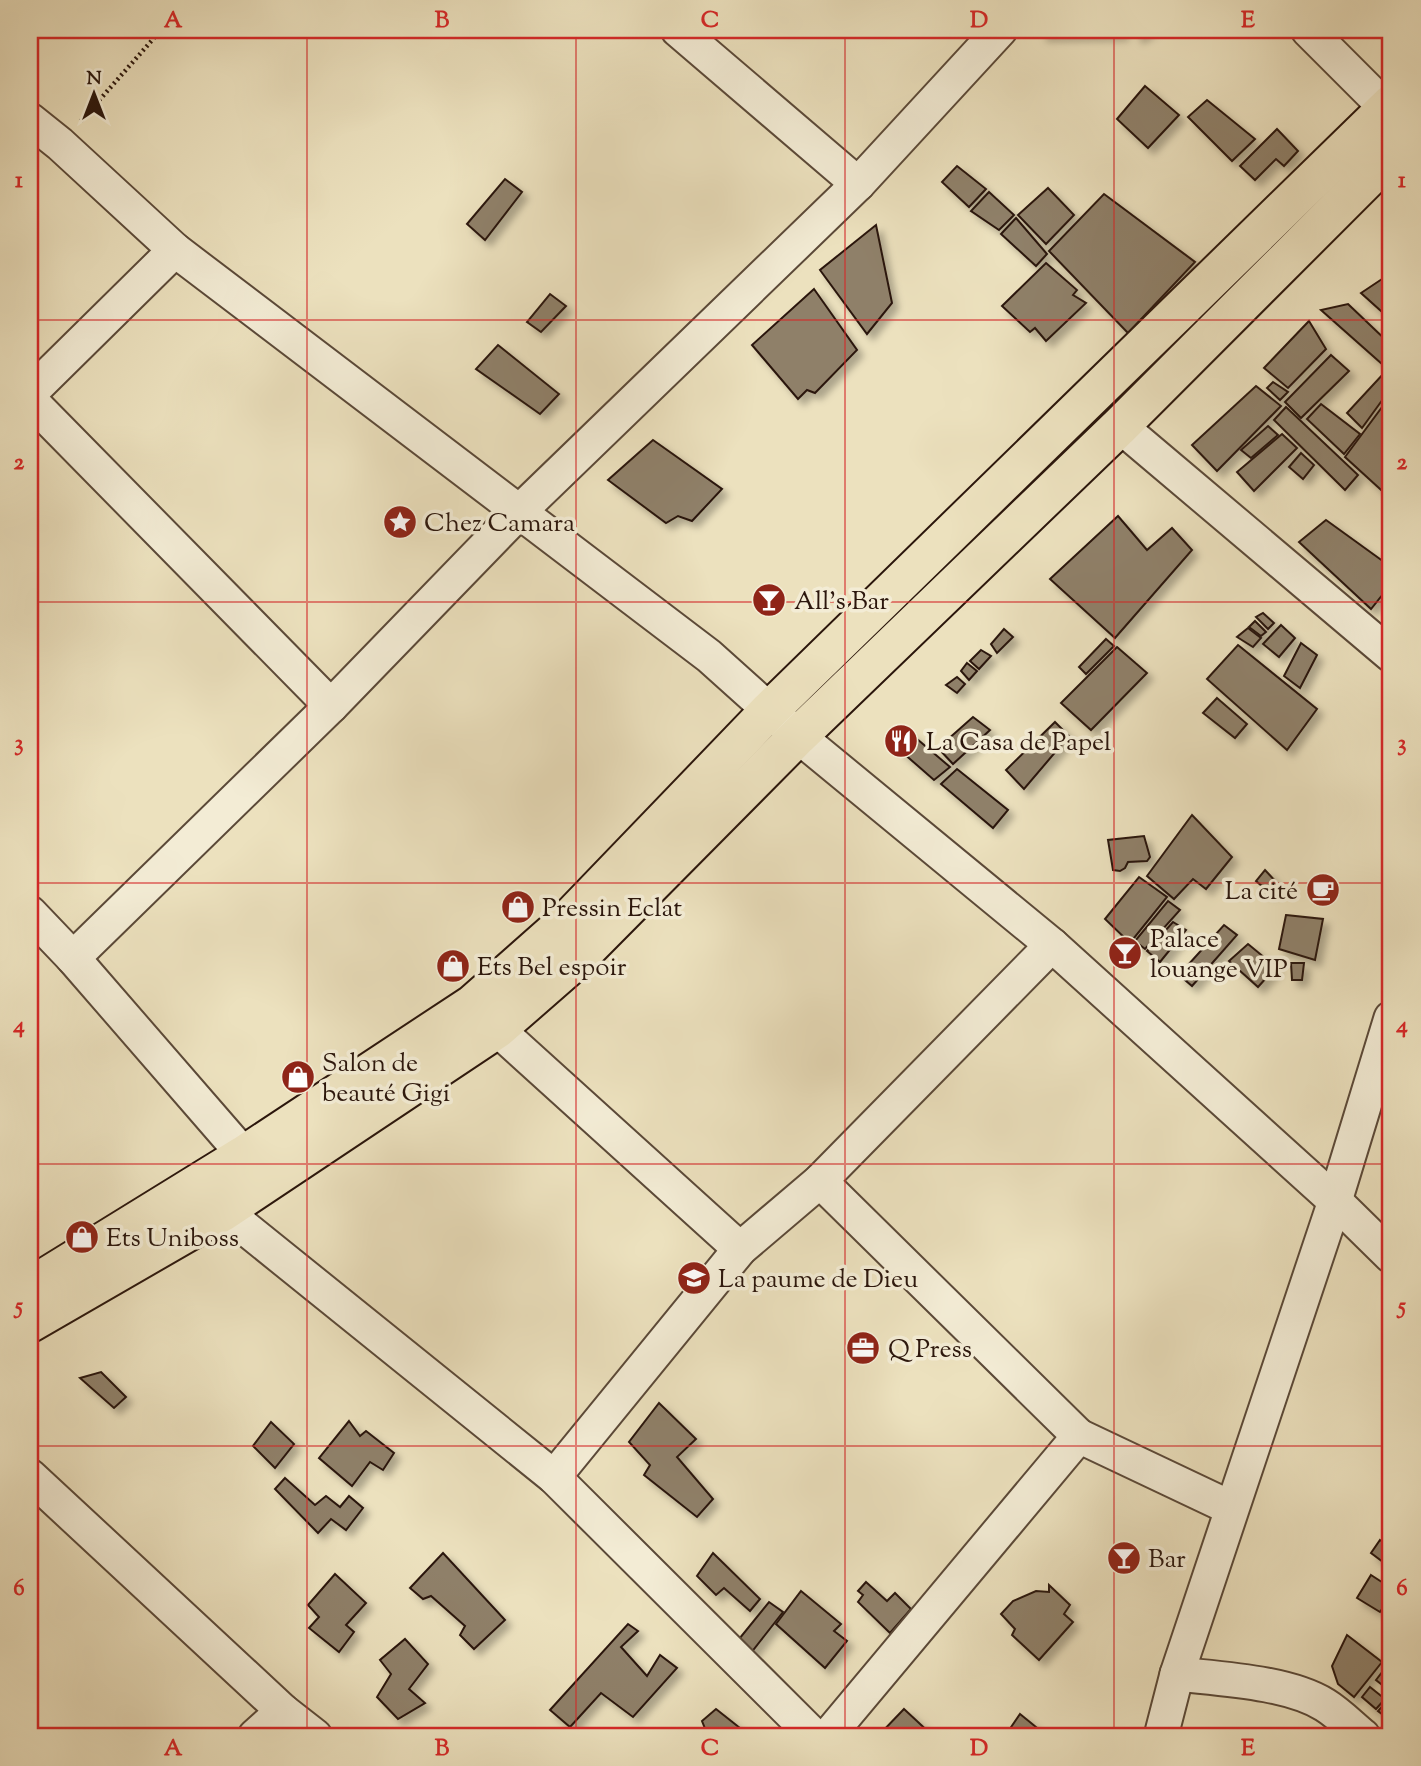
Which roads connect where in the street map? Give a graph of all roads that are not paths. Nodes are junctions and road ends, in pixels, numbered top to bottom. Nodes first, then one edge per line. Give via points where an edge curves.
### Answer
1 (678, 30) edge
2 (1000, 30) edge
3 (1308, 30) edge
4 (1389, 106) edge
5 (30, 120) edge
6 (1391, 155) edge
7 (858, 184) junction
8 (176, 250) junction
9 (30, 393) edge
10 (30, 400) edge
11 (1120, 426) junction
12 (520, 511) junction
13 (1391, 655) edge
14 (331, 706) junction
15 (770, 710) junction
16 (798, 736) junction
17 (30, 913) edge
18 (1052, 945) junction
19 (73, 958) junction
20 (1391, 1018) edge
21 (497, 1029) junction
22 (244, 1155) junction
23 (820, 1181) junction
24 (1335, 1201) junction
25 (225, 1210) junction
26 (740, 1249) junction
27 (1391, 1256) edge
28 (30, 1287) edge
29 (30, 1323) edge
30 (1079, 1436) junction
31 (30, 1476) edge
32 (554, 1476) junction
33 (1231, 1508) junction
34 (1177, 1674) junction
35 (283, 1711) junction
36 (255, 1736) edge
37 (315, 1736) edge
38 (814, 1736) edge
39 (828, 1736) edge
40 (1161, 1736) edge
41 (1363, 1736) edge

1 - 7 street
2 - 7 street
3 - 4 street
4 - 15 main road
5 - 8 street
6 - 11 main road
7 - 12 street
8 - 9 street
8 - 12 street
10 - 14 street
11 - 13 street
11 - 16 main road
12 - 14 street
12 - 15 street via 709,656
14 - 19 street
15 - 16 street
15 - 22 main road via 568,920 473,1004
16 - 18 street
16 - 21 main road via 576,960
17 - 19 street
18 - 23 street
18 - 24 street
19 - 22 street
20 - 24 street
21 - 25 main road
21 - 26 street
22 - 28 main road
23 - 26 street
23 - 30 street
24 - 27 street
24 - 33 street
25 - 29 main road
25 - 32 street
26 - 32 street
30 - 33 street
30 - 39 street
31 - 35 street
32 - 38 street
33 - 34 street
34 - 40 street
34 - 41 street via 1244,1681 1300,1694 1325,1705
35 - 36 street
35 - 37 street

